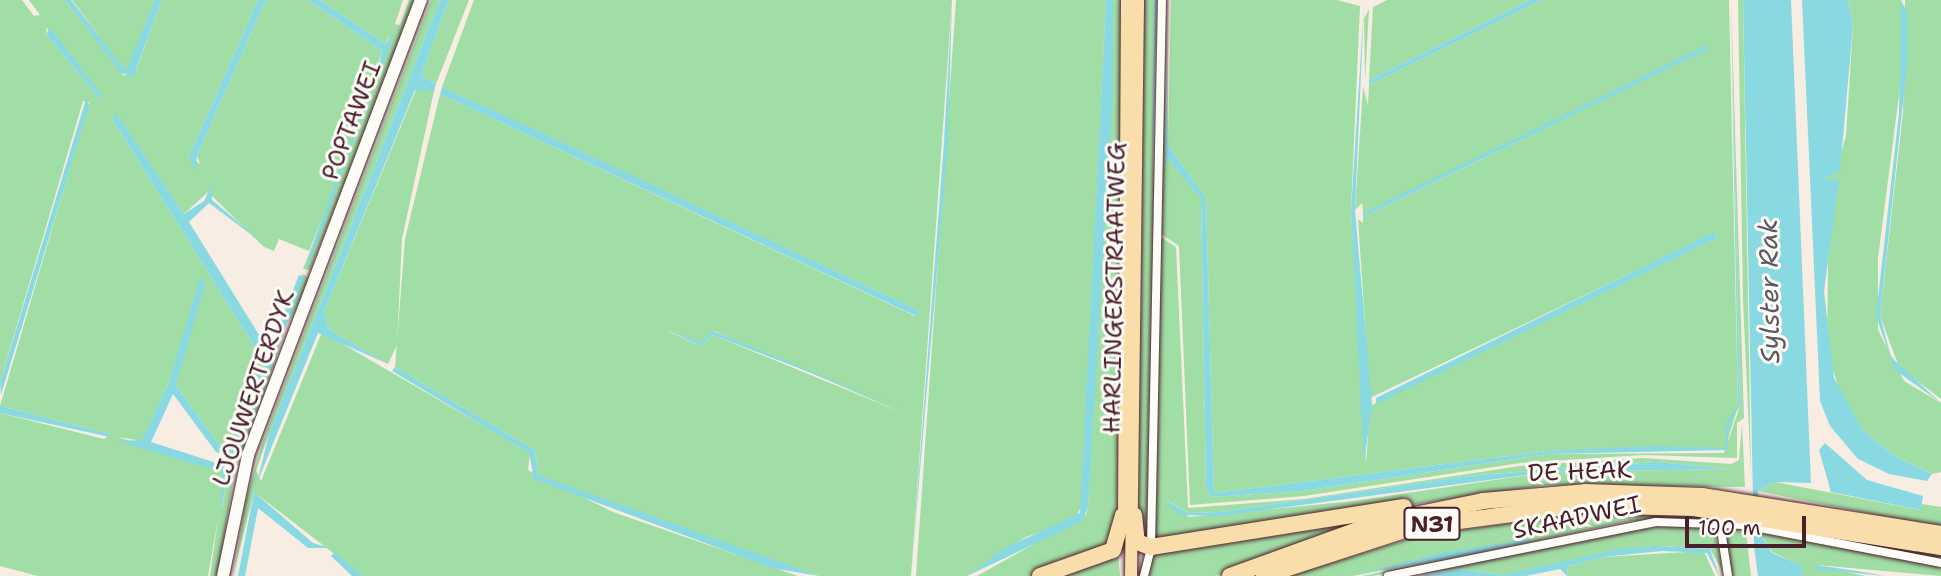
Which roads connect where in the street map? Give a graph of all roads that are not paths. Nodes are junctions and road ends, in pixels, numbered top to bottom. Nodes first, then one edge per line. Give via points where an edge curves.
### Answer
1 (421, 0) edge
2 (1127, 0) edge
3 (1138, 0) edge
4 (1162, 0) edge
5 (323, 256) joint
6 (1483, 501) junction
7 (1744, 514) junction
8 (1128, 515) junction
9 (1761, 516) junction
10 (1720, 523) junction
11 (1941, 534) edge
12 (1152, 547) junction
13 (1941, 547) edge
14 (1941, 563) edge
15 (1287, 566) junction
16 (223, 576) edge
17 (1040, 576) edge
18 (1126, 576) edge
19 (1131, 576) edge
20 (1144, 576) edge
21 (1230, 576) edge
22 (1264, 576) edge
23 (1270, 576) edge
24 (1388, 576) edge
25 (1728, 576) edge

1 - 5 main road, POPTAWEI
2 - 8 main road, HARLINGERSTRAATWEG
3 - 8 main road, HARLINGERSTRAATWEG
4 - 12 street
5 - 16 main road, LJOUWERTERDYK via 248,455
6 - 7 highway, DE HEAK / N31 via 1618,492
6 - 12 highway, N31 via 1390,508
6 - 21 highway, DE HEAK / N31 via 1380,522
7 - 9 highway, DE HEAK / N31
7 - 10 street, SKAADWEI
7 - 15 highway, DE HEAK / N31 via 1617,505 1534,508 1414,527
8 - 12 highway via 1137,542
8 - 17 highway via 1113,550
8 - 18 main road, HARLINGERSTRAATWEG
8 - 19 main road, HARLINGERSTRAATWEG
9 - 11 highway, DE HEAK / N31
9 - 13 highway, DE HEAK / N31
9 - 14 street
10 - 24 street, SKAADWEI via 1631,524
10 - 25 street
12 - 20 street
15 - 22 highway, DE HEAK / N31
15 - 23 highway, N31

